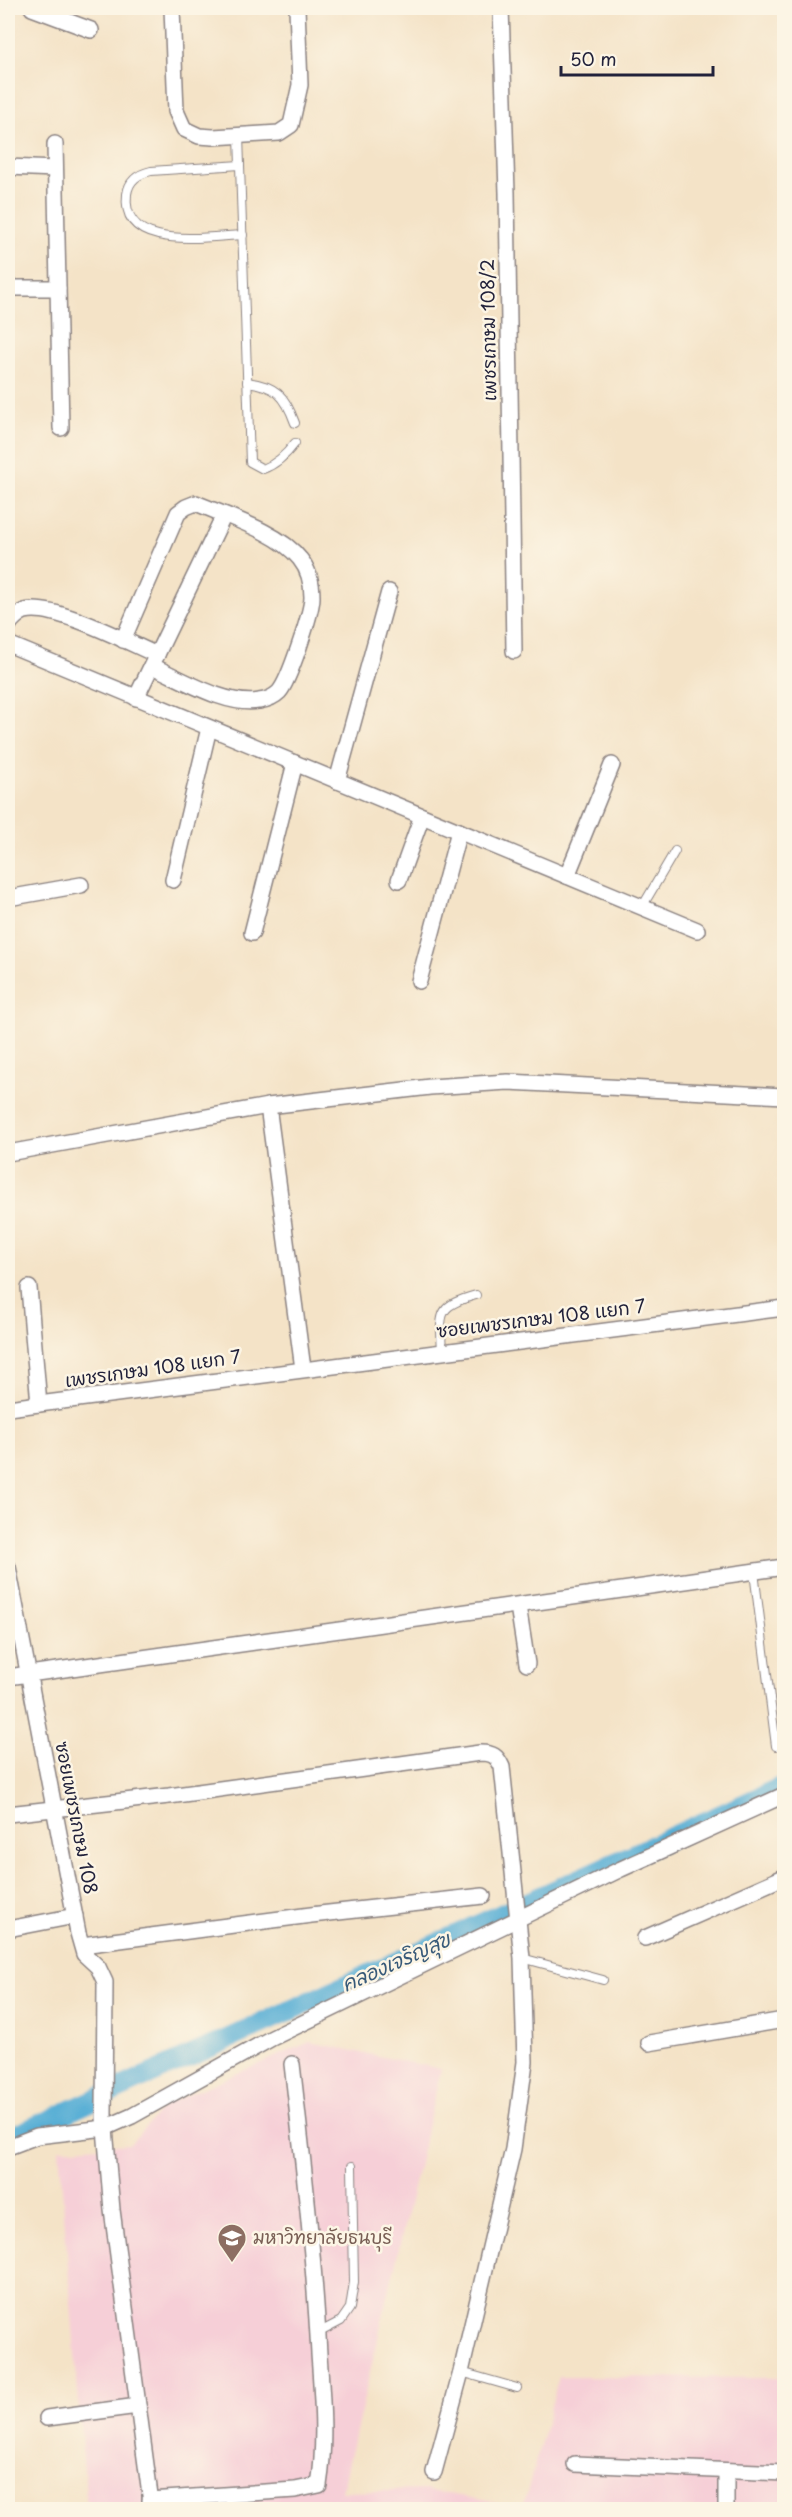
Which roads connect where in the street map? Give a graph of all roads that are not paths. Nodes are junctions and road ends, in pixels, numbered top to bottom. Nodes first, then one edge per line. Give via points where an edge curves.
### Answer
1 (32, 8) edge
2 (171, 8) edge
3 (297, 8) edge
4 (501, 8) edge
5 (91, 30) dead end
6 (239, 135) junction
7 (55, 144) dead end
8 (240, 165) junction
9 (8, 167) edge
10 (55, 169) junction
11 (243, 235) junction
12 (8, 288) edge
13 (58, 288) junction
14 (247, 382) junction
15 (295, 423) dead end
16 (61, 428) dead end
17 (295, 443) dead end
18 (224, 515) junction
19 (389, 592) dead end
20 (8, 626) edge
21 (123, 640) junction
22 (8, 644) edge
23 (514, 651) dead end
24 (154, 660) junction
25 (136, 698) junction
26 (209, 728) junction
27 (295, 763) junction
28 (612, 765) dead end
29 (337, 781) junction
30 (422, 816) junction
31 (459, 831) junction
32 (675, 851) dead end
33 (567, 876) junction
34 (173, 880) dead end
35 (399, 880) dead end
36 (81, 885) dead end
37 (8, 898) edge
38 (642, 907) junction
39 (697, 930) dead end
40 (252, 933) dead end
41 (419, 981) dead end
42 (784, 1096) edge
43 (268, 1106) junction
44 (8, 1153) edge
45 (29, 1288) dead end
46 (476, 1295) dead end
47 (784, 1308) edge
48 (442, 1351) junction
49 (303, 1369) junction
50 (39, 1404) junction
51 (8, 1408) edge
52 (8, 1567) edge
53 (784, 1567) edge
54 (754, 1572) junction
55 (518, 1606) junction
56 (527, 1664) dead end
57 (29, 1675) junction
58 (8, 1677) edge
59 (777, 1746) dead end
60 (784, 1795) edge
61 (54, 1809) junction
62 (8, 1814) edge
63 (784, 1877) edge
64 (483, 1896) dead end
65 (517, 1914) junction
66 (75, 1916) junction
67 (8, 1929) edge
68 (645, 1938) dead end
69 (82, 1945) junction
70 (522, 1958) junction
71 (603, 1980) dead end
72 (784, 2020) edge
73 (649, 2043) dead end
74 (292, 2064) dead end
75 (104, 2122) junction
76 (8, 2147) edge
77 (352, 2166) dead end
78 (318, 2333) junction
79 (461, 2372) junction
80 (517, 2388) dead end
81 (138, 2406) junction
82 (47, 2418) dead end
83 (575, 2464) dead end
84 (726, 2471) junction
85 (434, 2472) dead end
86 (784, 2473) edge
87 (151, 2505) edge
88 (726, 2510) edge

1 - 5 street
2 - 6 street via 176,111 184,129 199,136
3 - 6 street via 300,85 291,126 279,133
4 - 23 street, เพชรเกษม 108/2
6 - 8 lane
7 - 10 street
8 - 11 lane
8 - 11 lane via 138,174 128,186 126,199 133,222 158,237
9 - 10 street
10 - 13 street
11 - 14 lane
12 - 13 street
13 - 16 street
14 - 15 lane via 267,385 278,392
14 - 17 lane via 250,462 263,469 273,466
18 - 21 street via 196,503 178,513
18 - 24 street
18 - 24 street via 284,543 301,560 311,580 312,600 305,629 280,691 265,699 239,702
19 - 29 street
20 - 21 street via 25,611 39,611 75,618
21 - 24 street
22 - 25 street
24 - 25 street
25 - 26 street
26 - 27 street
26 - 34 street
27 - 29 street
27 - 40 street
28 - 33 street
29 - 30 street
30 - 31 street
30 - 35 street
31 - 33 street
31 - 41 street
32 - 38 lane
33 - 38 street
36 - 37 street
38 - 39 street
42 - 43 street via 508,1082
43 - 44 street
43 - 49 street
45 - 50 street
46 - 48 lane via 446,1307 442,1317
47 - 48 street, ซอยเพชรเกษม 108 แยก 7
48 - 49 street, ซอยเพชรเกษม 108 แยก 7
49 - 50 street, เพชรเกษม 108 แยก 7
50 - 51 street, เพชรเกษม 108 แยก 7
52 - 57 street, ซอยเพชรเกษม 108
53 - 54 street
54 - 55 street
54 - 59 lane
55 - 56 street
55 - 57 street
57 - 58 street
57 - 61 street, ซอยเพชรเกษม 108
60 - 65 street
61 - 62 street
61 - 65 street via 491,1753 502,1767
61 - 66 street, ซอยเพชรเกษม 108
63 - 68 street
64 - 69 street
65 - 70 street
65 - 75 street via 272,2038 161,2101
66 - 67 street
66 - 69 street, ซอยเพชรเกษม 108
69 - 75 street, ซอยเพชรเกษม 108 via 84,1954 98,1967 105,1982
70 - 71 lane
70 - 79 street via 525,2062 513,2149
72 - 73 street
74 - 78 street
75 - 76 street via 37,2136
75 - 81 street, ซอยเพชรเกษม 108
77 - 78 lane via 354,2282 350,2308 341,2321
78 - 87 street via 323,2405 319,2485
79 - 80 lane
79 - 85 street
81 - 82 street
81 - 87 street, ซอยเพชรเกษม 108
83 - 84 street
84 - 86 street
84 - 88 street

